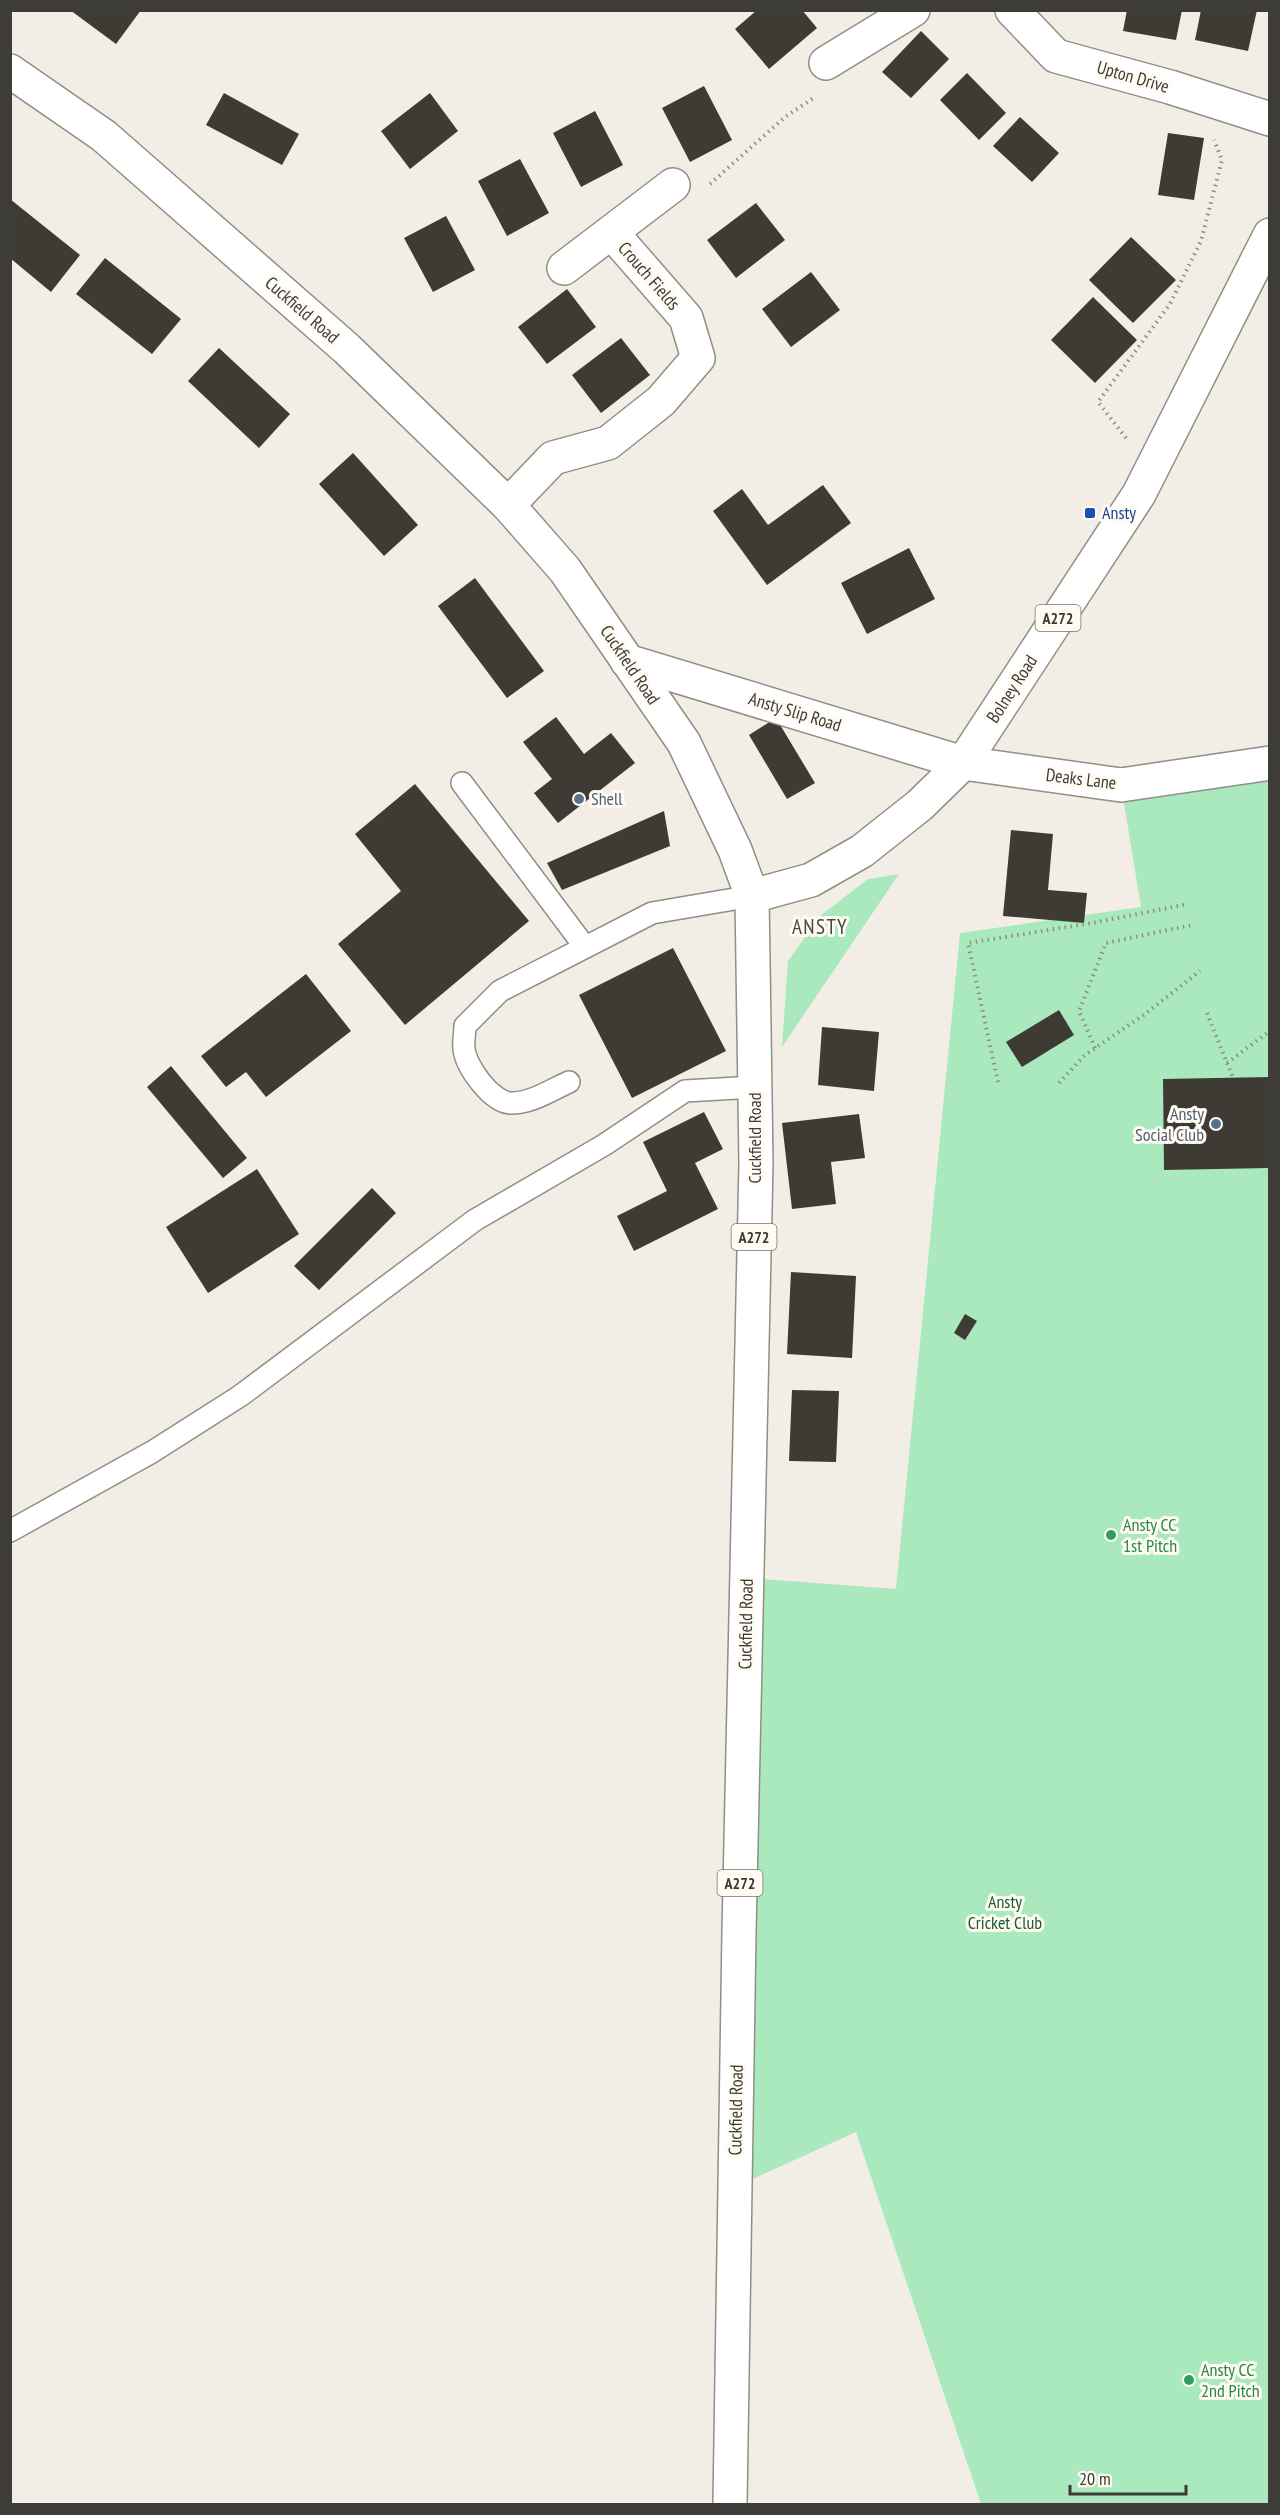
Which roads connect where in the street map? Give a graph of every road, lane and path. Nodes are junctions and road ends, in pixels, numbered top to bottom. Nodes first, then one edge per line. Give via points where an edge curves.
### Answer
1 (913, 10) edge
2 (1012, 10) edge
3 (10, 71) edge
4 (823, 78) joint
5 (1269, 119) edge
6 (1214, 139) dead end
7 (673, 185) joint
8 (612, 233) junction
9 (1269, 235) edge
10 (564, 268) dead end
11 (1152, 470) junction
12 (508, 505) junction
13 (627, 661) junction
14 (1269, 763) edge
15 (963, 764) junction
16 (462, 783) dead end
17 (752, 896) junction
18 (1188, 904) dead end
19 (1192, 925) dead end
20 (585, 947) junction
21 (1200, 970) dead end
22 (1208, 1013) dead end
23 (1269, 1031) edge
24 (1095, 1048) junction
25 (1227, 1063) junction
26 (1233, 1078) dead end
27 (569, 1082) dead end
28 (998, 1082) dead end
29 (1059, 1083) dead end
30 (755, 1087) junction
31 (10, 1531) edge
32 (730, 2505) edge

1 - 4 main road
2 - 5 main road, Upton Drive via 1056,56
3 - 12 main road, Cuckfield Road via 104,136 347,350
4 - 7 path via 697,195
6 - 11 path via 1222,160 1201,241 1170,304 1098,402
7 - 8 main road, Crouch Fields
8 - 10 main road, Crouch Fields
8 - 12 main road, Crouch Fields via 686,318 698,358 661,401 626,429 608,442 552,458
9 - 11 main road, Bolney Road / A272
11 - 15 main road, Bolney Road / A272
12 - 13 main road, Cuckfield Road via 565,570
13 - 15 main road, Ansty Slip Road
13 - 17 main road, Cuckfield Road via 684,743 735,850
14 - 15 main road, Deaks Lane via 1121,785
15 - 17 main road, Bolney Road / A272 via 920,805 862,851 811,880
16 - 20 lane
17 - 20 lane via 652,913
17 - 30 main road, Cuckfield Road / A272
18 - 28 path via 968,943
19 - 24 path via 1106,943 1079,1011
20 - 27 lane via 500,991 465,1026 464,1050 492,1096 509,1104 529,1101
21 - 24 path
22 - 25 path
23 - 25 path
24 - 29 path
25 - 26 path
30 - 31 lane via 685,1091 604,1145 475,1220 240,1396 152,1452
30 - 32 main road, Cuckfield Road / A272

